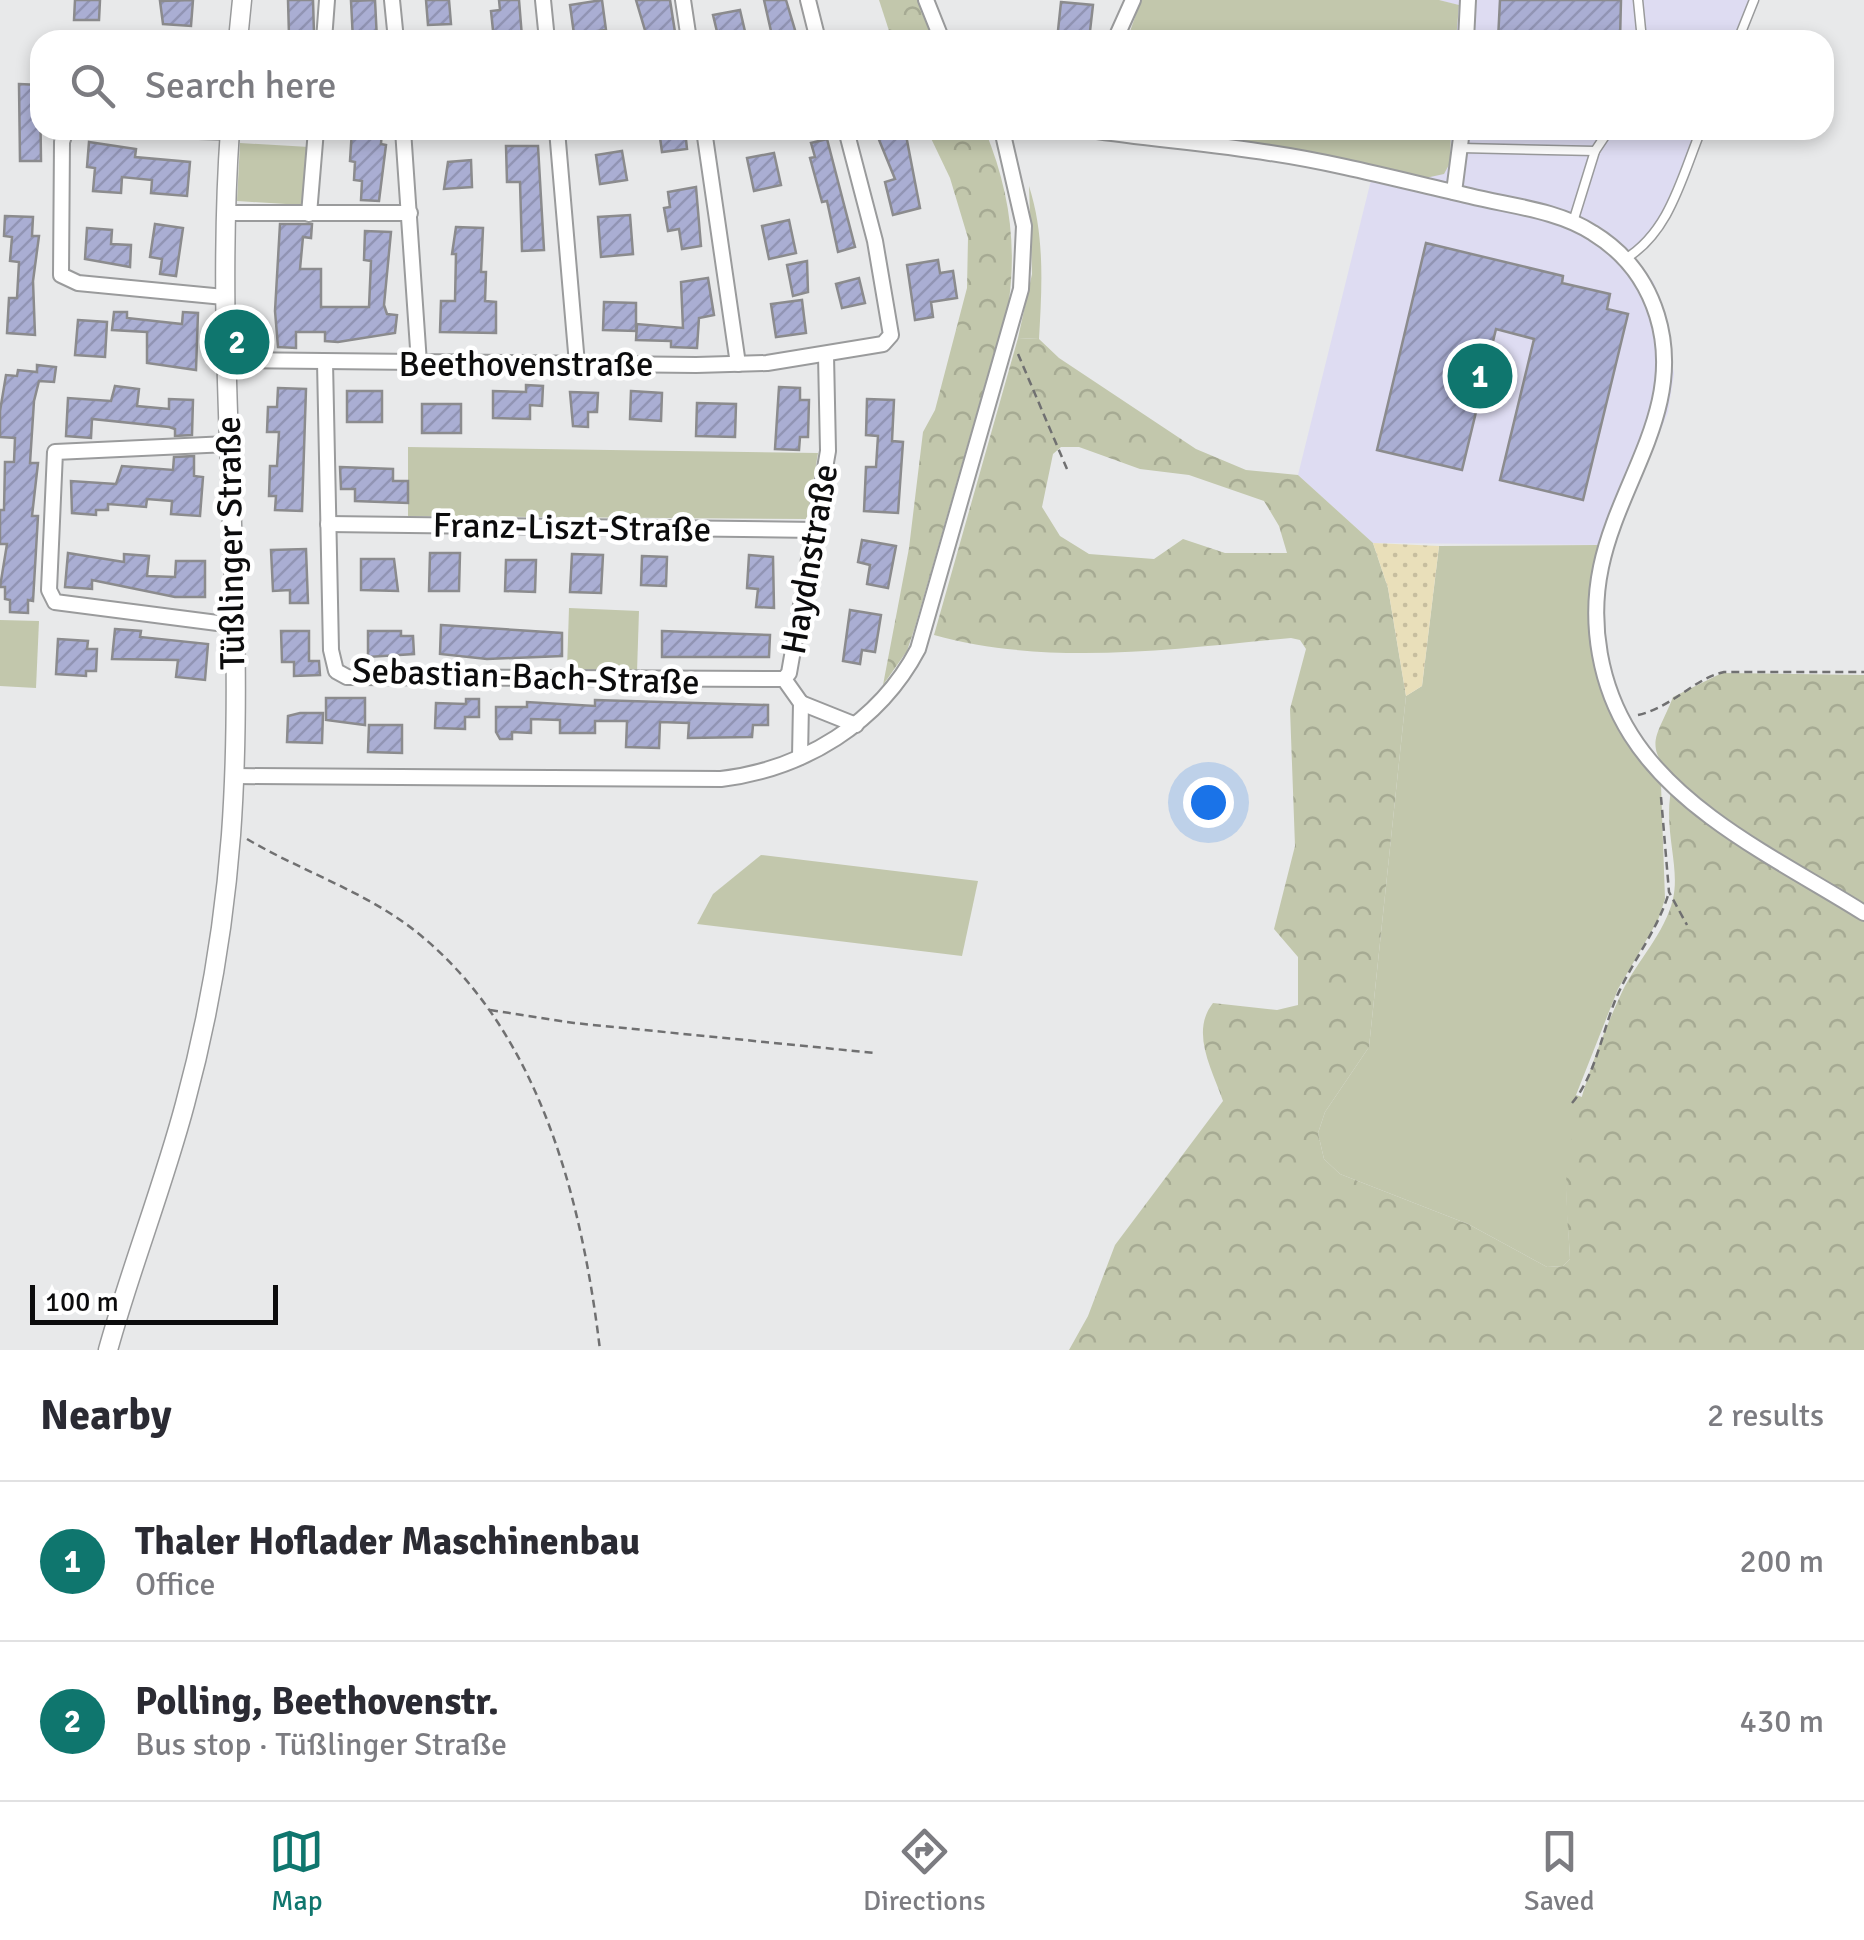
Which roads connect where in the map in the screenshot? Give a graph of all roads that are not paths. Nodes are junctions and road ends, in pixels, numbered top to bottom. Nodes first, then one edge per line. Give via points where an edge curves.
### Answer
1 (242, 0) edge
2 (327, 0) edge
3 (392, 0) edge
4 (543, 0) edge
5 (683, 0) edge
6 (808, 0) edge
7 (926, 0) edge
8 (1133, 0) edge
9 (1468, 0) edge
10 (1638, 0) edge
11 (1754, 0) edge
12 (239, 30) edge
13 (325, 30) edge
14 (395, 30) edge
15 (546, 30) edge
16 (688, 30) edge
17 (816, 30) edge
18 (938, 30) edge
19 (1120, 30) edge
20 (1466, 30) edge
21 (1641, 30) edge
22 (1742, 30) edge
23 (63, 140) edge
24 (230, 140) edge
25 (315, 140) edge
26 (404, 140) edge
27 (558, 140) edge
28 (705, 140) edge
29 (849, 140) edge
30 (1004, 140) edge
31 (1169, 140) edge
32 (1461, 140) edge
33 (1603, 140) edge
34 (1697, 140) edge
35 (1461, 148) junction
36 (1595, 152) junction
37 (1454, 192) junction
38 (226, 213) junction
39 (410, 213) junction
40 (310, 214) junction
41 (1572, 222) junction
42 (1625, 260) junction
43 (224, 297) junction
44 (826, 356) junction
45 (225, 360) junction
46 (325, 362) junction
47 (419, 364) junction
48 (577, 364) junction
49 (738, 364) junction
50 (228, 444) junction
51 (328, 524) junction
52 (816, 530) junction
53 (232, 625) junction
54 (784, 679) junction
55 (802, 703) junction
56 (856, 725) junction
57 (800, 757) junction
58 (234, 776) junction
59 (1864, 913) edge
60 (108, 1350) edge

1 - 12 street
2 - 13 street
3 - 14 street
4 - 15 street
5 - 16 street
6 - 17 street
7 - 18 street
8 - 19 street
9 - 20 street
10 - 21 lane
11 - 22 lane
23 - 43 street via 61,275 78,283
24 - 38 street, Tüßlinger Straße
25 - 40 street
26 - 39 street
27 - 48 street
28 - 49 street
29 - 44 street, Beethovenstraße via 892,328 883,344
30 - 56 street via 1024,226 1021,289 918,649 890,694
31 - 37 street via 1271,153
32 - 35 street
33 - 36 lane
34 - 42 lane via 1662,227
35 - 36 lane
35 - 37 street
36 - 41 lane
37 - 41 street
38 - 40 street
38 - 43 street, Tüßlinger Straße
39 - 40 street
39 - 47 street
41 - 42 street
42 - 59 street via 1654,307 1666,377 1656,424 1601,566 1596,618 1603,671 1622,719 1665,776 1701,808
43 - 45 street, Tüßlinger Straße
44 - 49 street, Beethovenstraße
44 - 52 street, Haydnstraße via 830,426
45 - 46 street, Beethovenstraße
45 - 50 street, Tüßlinger Straße
46 - 47 street, Beethovenstraße
46 - 51 street, Sebastian-Bach-Straße
47 - 48 street, Beethovenstraße
48 - 49 street, Beethovenstraße
50 - 53 street, Tüßlinger Straße
50 - 53 street via 55,452 49,590 56,602
51 - 52 street, Franz-Liszt-Straße
51 - 54 street, Sebastian-Bach-Straße via 330,650 336,671 347,677
52 - 54 street, Haydnstraße
53 - 58 street, Tüßlinger Straße
54 - 55 street, Haydnstraße
55 - 56 street
55 - 57 street, Haydnstraße
56 - 57 street
57 - 58 street via 721,779
58 - 60 street, Tüßlinger Straße via 225,893 202,1038

